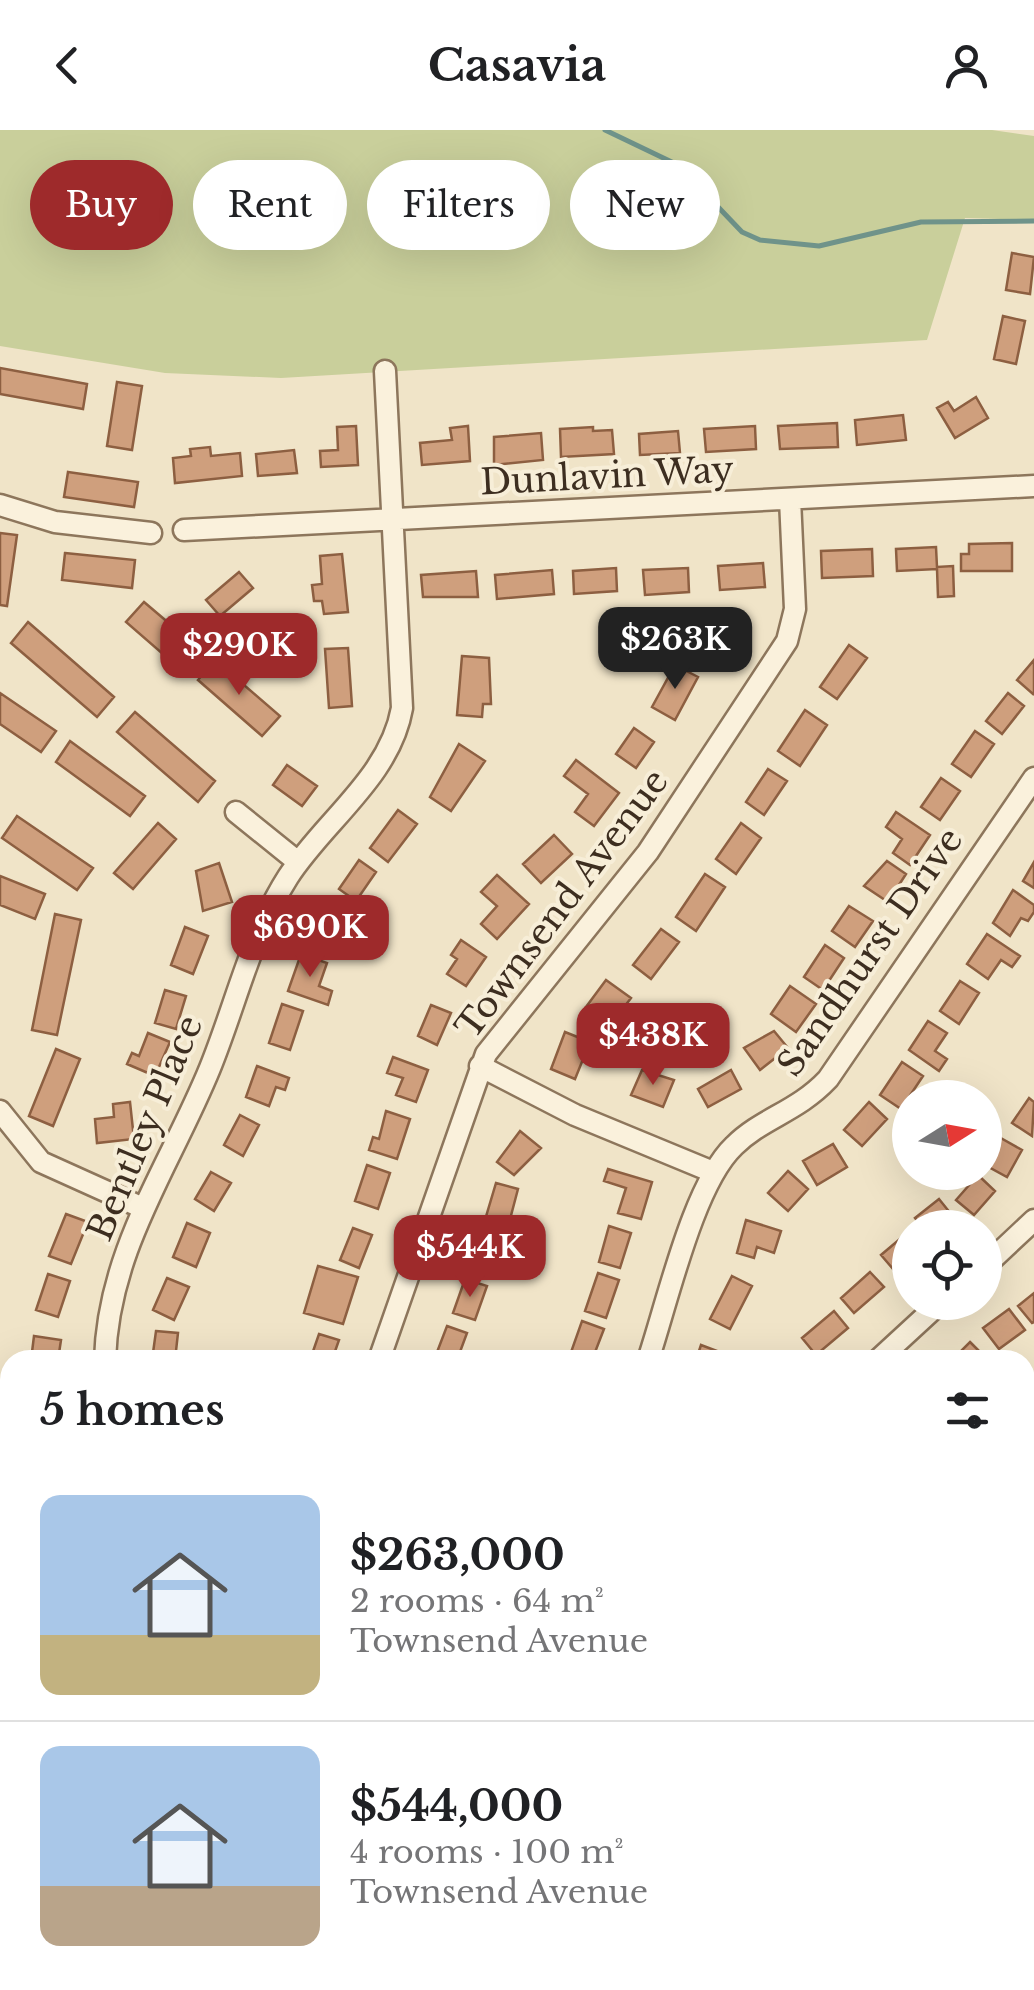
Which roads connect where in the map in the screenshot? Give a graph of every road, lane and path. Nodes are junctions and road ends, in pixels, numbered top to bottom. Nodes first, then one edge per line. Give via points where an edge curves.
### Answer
1 (385, 371) dead end
2 (1034, 486) edge
3 (790, 499) junction
4 (0, 505) edge
5 (393, 520) junction
6 (184, 530) dead end
7 (151, 533) dead end
8 (1034, 778) edge
9 (236, 812) dead end
10 (298, 862) junction
11 (480, 1066) junction
12 (0, 1110) edge
13 (713, 1172) junction
14 (143, 1208) junction
15 (1034, 1220) edge
16 (1002, 1250) edge
17 (921, 1320) edge
18 (106, 1350) edge
19 (382, 1350) edge
20 (651, 1350) edge
21 (889, 1350) edge

1 - 5 street, Bentley Place
2 - 3 street, Dunlavin Way
3 - 5 street, Dunlavin Way
3 - 11 street, Townsend Avenue via 795,609 783,649 648,852 502,1029
4 - 7 street via 55,522
5 - 6 street, Dunlavin Way
5 - 10 street, Bentley Place via 398,729 378,766
8 - 13 street, Sandhurst Drive via 828,1079 790,1112 740,1140
9 - 10 street
10 - 14 street, Bentley Place via 266,918 210,1068
11 - 13 street via 575,1116
11 - 19 street, Townsend Avenue
12 - 14 street via 47,1166
13 - 20 street, Sandhurst Drive
14 - 18 street, Bentley Place via 112,1292
15 - 16 street
17 - 21 street

